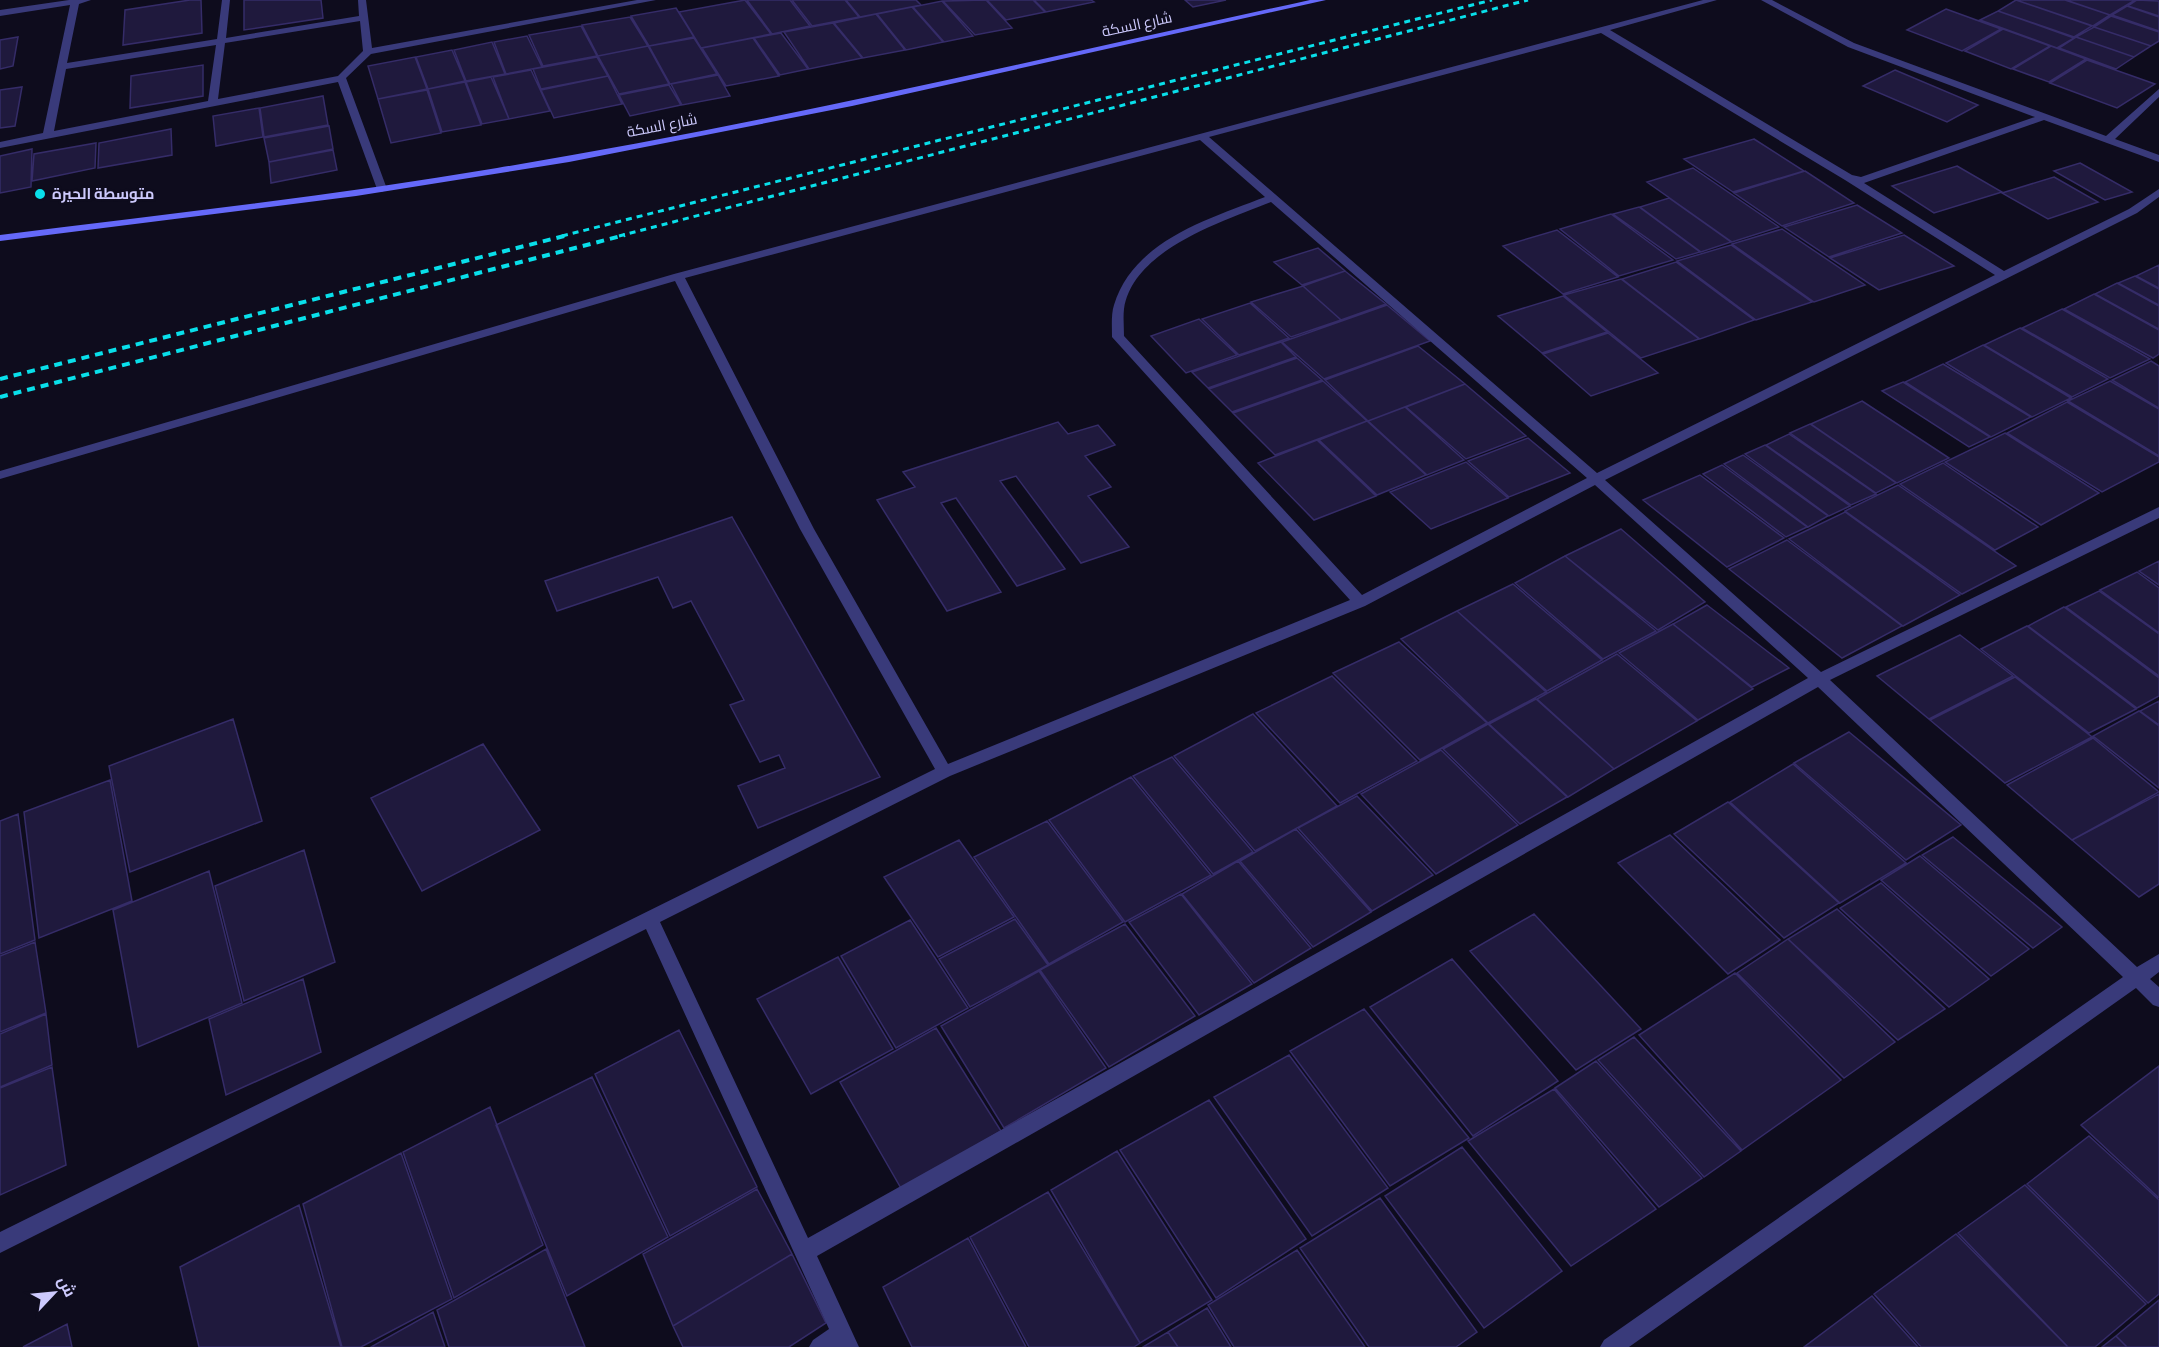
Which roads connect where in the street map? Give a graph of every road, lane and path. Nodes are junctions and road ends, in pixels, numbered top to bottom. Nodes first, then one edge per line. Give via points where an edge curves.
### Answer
1 (87, 0) edge
2 (226, 0) edge
3 (362, 0) edge
4 (652, 0) edge
5 (1322, 0) edge
6 (1713, 0) edge
7 (1765, 0) edge
8 (75, 1) edge
9 (0, 13) edge
10 (364, 18) junction
11 (1603, 30) junction
12 (220, 41) junction
13 (368, 52) junction
14 (62, 67) junction
15 (341, 78) junction
16 (2159, 92) edge
17 (213, 104) junction
18 (2046, 116) junction
19 (48, 135) junction
20 (1203, 137) junction
21 (2109, 139) junction
22 (0, 145) edge
23 (2159, 159) edge
24 (1849, 178) junction
25 (382, 189) junction
26 (2159, 192) edge
27 (1274, 197) junction
28 (0, 238) edge
29 (678, 276) junction
30 (2004, 276) junction
31 (0, 475) edge
32 (1596, 479) junction
33 (2159, 512) edge
34 (1360, 602) junction
35 (1819, 679) junction
36 (944, 772) junction
37 (651, 920) junction
38 (2159, 962) edge
39 (2135, 976) junction
40 (2159, 999) edge
41 (0, 1243) edge
42 (804, 1252) junction
43 (844, 1340) edge
44 (820, 1347) edge
45 (1611, 1347) edge

1 - 8 street
2 - 12 street
3 - 10 street
4 - 13 street
5 - 25 street, شارع السكة via 657,143
6 - 11 street
7 - 18 street via 1851,45
8 - 9 street
8 - 14 street
10 - 12 street
10 - 13 street
11 - 20 street
11 - 24 street
12 - 14 street
12 - 17 street
13 - 15 street
14 - 19 street
15 - 17 street
15 - 25 street
16 - 21 street
17 - 19 street
18 - 21 street
18 - 24 street via 1862,180
19 - 22 street
20 - 27 street
20 - 29 street
21 - 23 street
24 - 30 street
25 - 28 street, شارع السكة
26 - 30 street via 2133,212
27 - 32 street
27 - 34 street via 1170,241 1126,281 1116,319 1119,337
29 - 31 street
29 - 36 street via 807,529
30 - 32 street
32 - 34 street
32 - 35 street
33 - 35 street
34 - 36 street
35 - 39 street
35 - 42 street
36 - 37 street
37 - 41 street
37 - 42 street
38 - 39 street
39 - 40 street
39 - 45 street
42 - 43 street
43 - 44 street

